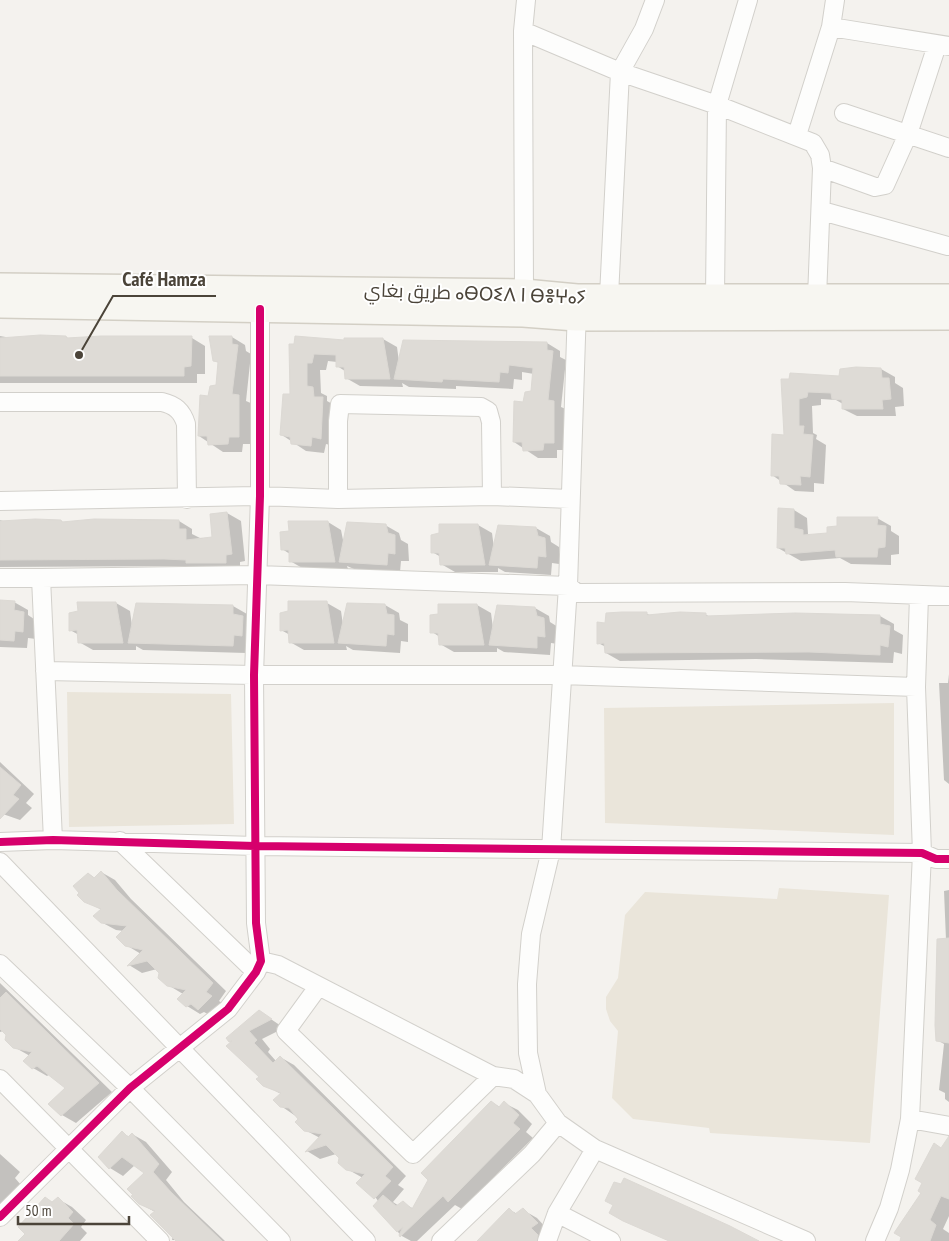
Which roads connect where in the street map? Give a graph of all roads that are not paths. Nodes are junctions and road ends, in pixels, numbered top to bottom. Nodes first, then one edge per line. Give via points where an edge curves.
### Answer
1 (526, 0) edge
2 (655, 0) edge
3 (748, 0) edge
4 (835, 0) edge
5 (831, 27) junction
6 (523, 31) junction
7 (943, 46) edge
8 (620, 72) junction
9 (717, 105) junction
10 (844, 113) dead end
11 (908, 134) junction
12 (797, 135) junction
13 (949, 148) edge
14 (822, 168) junction
15 (822, 211) junction
16 (948, 246) edge
17 (0, 286) edge
18 (524, 292) junction
19 (609, 296) junction
20 (715, 297) junction
21 (949, 297) edge
22 (817, 298) junction
23 (0, 305) edge
24 (577, 307) junction
25 (260, 309) junction
26 (949, 317) edge
27 (0, 402) edge
28 (260, 496) junction
29 (492, 496) junction
30 (187, 499) junction
31 (338, 499) junction
32 (570, 499) junction
33 (0, 501) edge
34 (257, 575) junction
35 (0, 578) edge
36 (41, 578) junction
37 (568, 586) junction
38 (919, 596) junction
39 (949, 596) edge
40 (44, 671) junction
41 (254, 675) junction
42 (561, 675) junction
43 (916, 687) junction
44 (53, 840) junction
45 (120, 841) junction
46 (0, 842) edge
47 (254, 846) junction
48 (551, 850) junction
49 (922, 853) junction
50 (949, 860) edge
51 (0, 862) edge
52 (0, 964) edge
53 (258, 967) junction
54 (318, 987) junction
55 (180, 1049) junction
56 (493, 1076) junction
57 (0, 1079) edge
58 (130, 1088) junction
59 (537, 1094) junction
60 (910, 1119) junction
61 (558, 1123) junction
62 (949, 1126) edge
63 (595, 1149) junction
64 (69, 1150) junction
65 (557, 1213) junction
66 (0, 1217) edge
67 (160, 1241) edge
68 (281, 1241) edge
69 (366, 1241) edge
70 (441, 1241) edge
71 (547, 1241) edge
72 (612, 1241) edge
73 (806, 1241) edge
74 (875, 1241) edge

1 - 6 street
2 - 8 street via 644,29
3 - 9 street
4 - 5 street
5 - 7 street
5 - 12 street
6 - 8 street
6 - 18 street
7 - 11 street
8 - 9 street
8 - 19 street
9 - 12 street
9 - 20 street
10 - 11 street
11 - 13 street
11 - 14 street via 883,187
12 - 14 street via 813,143 820,155
14 - 15 street
15 - 16 street
15 - 22 street
17 - 18 main road, طريق بغاي ⴰⴱⵔⵉⴷ ⵏ ⴱⴻⵖⴰⵢ
18 - 24 main road, طريق بغاي ⴰⴱⵔⵉⴷ ⵏ ⴱⴻⵖⴰⵢ
19 - 20 main road, طريق بغاي ⴰⴱⵔⵉⴷ ⵏ ⴱⴻⵖⴰⵢ
19 - 24 main road, طريق بغاي ⴰⴱⵔⵉⴷ ⵏ ⴱⴻⵖⴰⵢ
20 - 22 main road, طريق بغاي ⴰⴱⵔⵉⴷ ⵏ ⴱⴻⵖⴰⵢ
21 - 22 main road, طريق بغاي ⴰⴱⵔⵉⴷ ⵏ ⴱⴻⵖⴰⵢ
23 - 25 main road, طريق بغاي ⴰⴱⵔⵉⴷ ⵏ ⴱⴻⵖⴰⵢ
24 - 25 main road, طريق بغاي ⴰⴱⵔⵉⴷ ⵏ ⴱⴻⵖⴰⵢ via 523,314
24 - 26 main road, طريق بغاي ⴰⴱⵔⵉⴷ ⵏ ⴱⴻⵖⴰⵢ
24 - 32 street
25 - 28 street
27 - 30 street via 162,402 175,407 186,424
28 - 30 street
28 - 31 street
28 - 34 street
29 - 31 street
29 - 31 street via 488,411 481,407 340,404
29 - 32 street
30 - 33 street
32 - 37 street
34 - 36 street
34 - 37 street
34 - 41 street
35 - 36 street
36 - 40 street
37 - 38 street via 577,593 845,592
37 - 42 street
38 - 39 street
38 - 43 street
40 - 41 street
40 - 44 street
41 - 42 street
41 - 47 street
42 - 43 street
42 - 48 street
43 - 49 street
44 - 45 street
44 - 46 street
45 - 47 street
45 - 53 street
47 - 48 street
47 - 53 street
48 - 49 street
48 - 59 street via 531,934 527,984 528,1053
49 - 50 street
49 - 60 street
51 - 55 street
52 - 58 street
53 - 54 street via 278,965
53 - 55 street via 228,1009
54 - 56 street
54 - 56 street via 286,1031 413,1154
55 - 58 street
55 - 69 street
56 - 59 street via 514,1079
57 - 64 street
58 - 64 street
58 - 68 street
59 - 61 street
60 - 62 street
60 - 74 street via 889,1208
61 - 63 street
61 - 70 street via 532,1154
63 - 65 street
63 - 73 street
64 - 66 street
64 - 67 street
65 - 71 street
65 - 72 street

